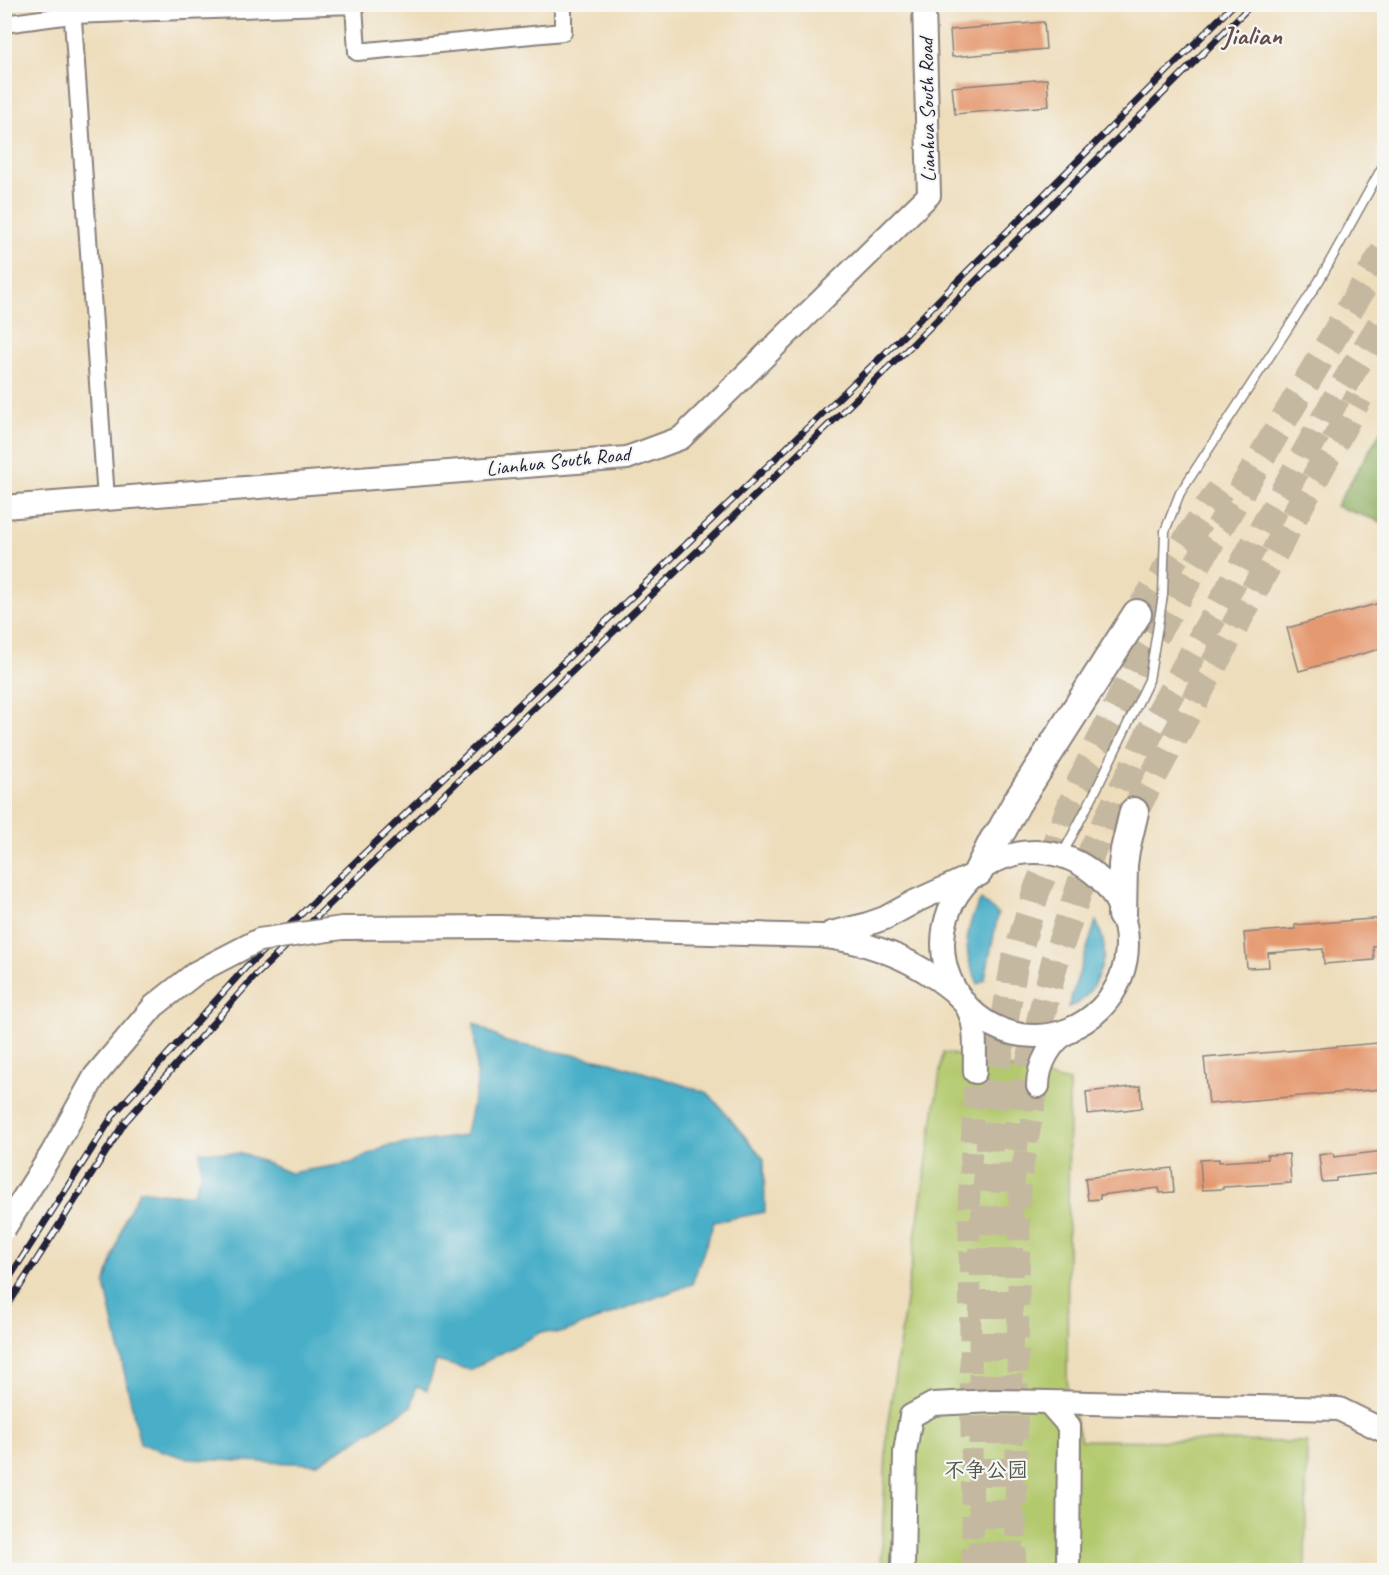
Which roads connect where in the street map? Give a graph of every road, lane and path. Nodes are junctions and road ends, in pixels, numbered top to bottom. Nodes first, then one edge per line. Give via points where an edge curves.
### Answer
1 (562, 4) edge
2 (924, 4) edge
3 (71, 10) edge
4 (4, 24) edge
5 (1384, 164) edge
6 (106, 499) junction
7 (4, 507) edge
8 (1137, 614) tunnel mouth
9 (1134, 812) tunnel mouth
10 (1061, 857) junction
11 (978, 872) junction
12 (1122, 915) junction
13 (820, 936) junction
14 (966, 1006) junction
15 (1072, 1030) junction
16 (975, 1072) tunnel mouth
17 (1038, 1086) tunnel mouth
18 (4, 1228) edge
19 (1048, 1402) junction
20 (1384, 1431) edge
21 (903, 1570) edge
22 (1068, 1570) edge

1 - 3 street via 563,32 357,52 354,5
2 - 6 street, Lianhua South Road via 929,195 681,438 627,458
3 - 4 street
3 - 6 street
5 - 10 lane via 1319,281 1180,493 1165,531 1163,595 1149,680
6 - 7 street, Lianhua South Road
8 - 11 highway via 1016,804
9 - 12 highway via 1124,858
10 - 11 street via 1026,853 1003,858
10 - 12 street via 1096,875 1118,902
11 - 13 street via 885,918
11 - 14 street via 956,896 945,926 948,975
12 - 15 street via 1128,939 1123,975 1107,1002
13 - 14 street via 889,952 948,986
13 - 18 street, bridge via 499,927 342,928 259,940 197,972 154,1006 95,1076
14 - 15 street via 992,1025 1013,1033 1043,1036
14 - 16 street via 973,1024
15 - 17 street via 1062,1035 1042,1062
19 - 20 street via 1339,1409
19 - 21 street via 933,1404 911,1416 905,1452
19 - 22 street via 1069,1426

